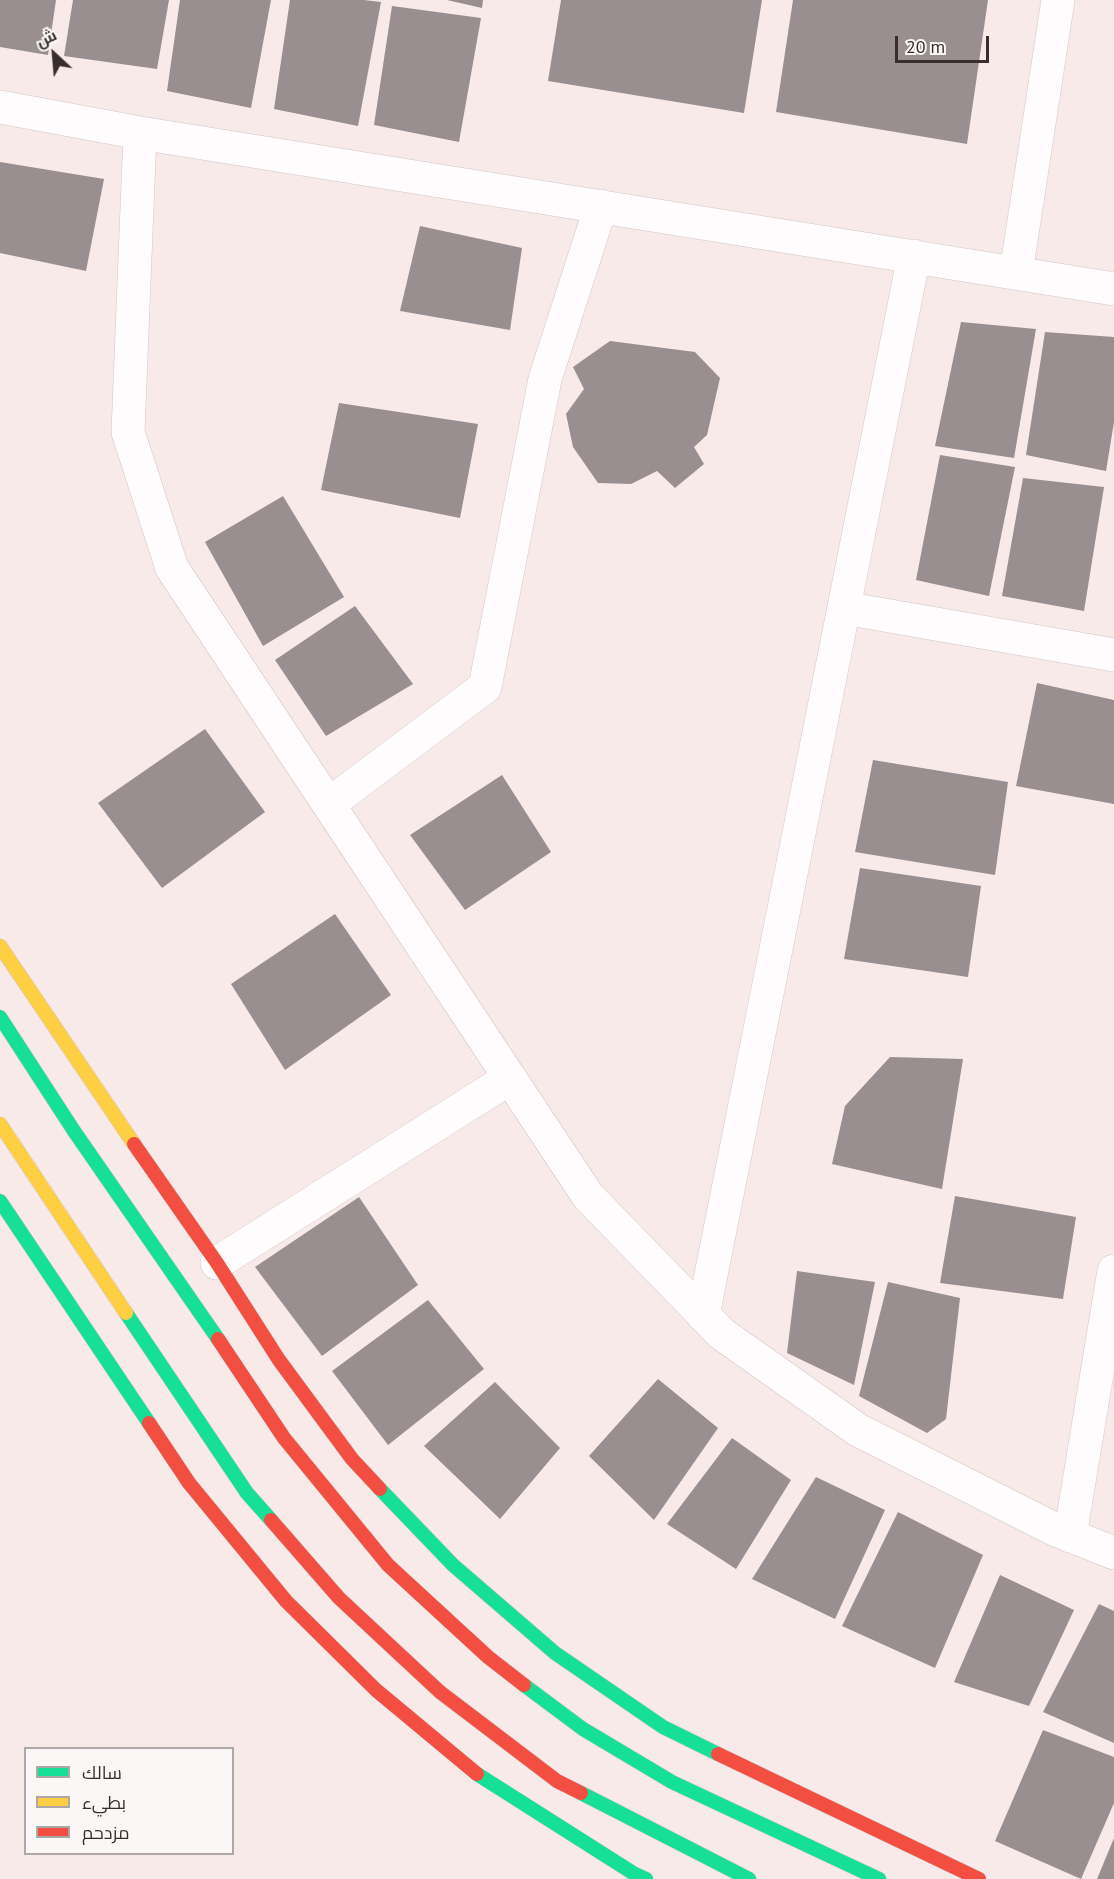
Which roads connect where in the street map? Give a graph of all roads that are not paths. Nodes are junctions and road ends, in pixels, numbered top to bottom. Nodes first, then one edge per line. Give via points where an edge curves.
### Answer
1 (1058, 0) edge
2 (0, 107) edge
3 (140, 134) junction
4 (601, 206) junction
5 (914, 256) junction
6 (1016, 273) junction
7 (1113, 284) edge
8 (844, 608) junction
9 (1114, 655) edge
10 (329, 804) junction
11 (0, 946) edge
12 (0, 1017) edge
13 (510, 1078) junction
14 (0, 1124) edge
15 (0, 1202) edge
16 (217, 1263) junction
17 (1114, 1271) edge
18 (703, 1315) junction
19 (1070, 1536) junction
20 (1114, 1553) edge
21 (646, 1879) edge
22 (749, 1879) edge
23 (879, 1879) edge
24 (979, 1879) edge

1 - 6 street
2 - 3 street
3 - 4 street
3 - 10 street via 128,432 172,568
4 - 5 street
4 - 10 street via 545,378 484,687
5 - 6 street
5 - 8 street
6 - 7 street
8 - 9 street
8 - 18 street
10 - 13 street
11 - 16 main road
12 - 23 main road via 284,1438 387,1565 488,1657 583,1729 672,1782
13 - 16 street
13 - 18 street via 588,1196
14 - 22 main road via 247,1493 339,1598 440,1692 557,1781
15 - 21 main road via 189,1483 286,1601 376,1690 482,1778
16 - 24 main road via 279,1360 352,1459 453,1565 555,1653 663,1727
17 - 19 street
18 - 19 street via 722,1334 858,1430
19 - 20 street

